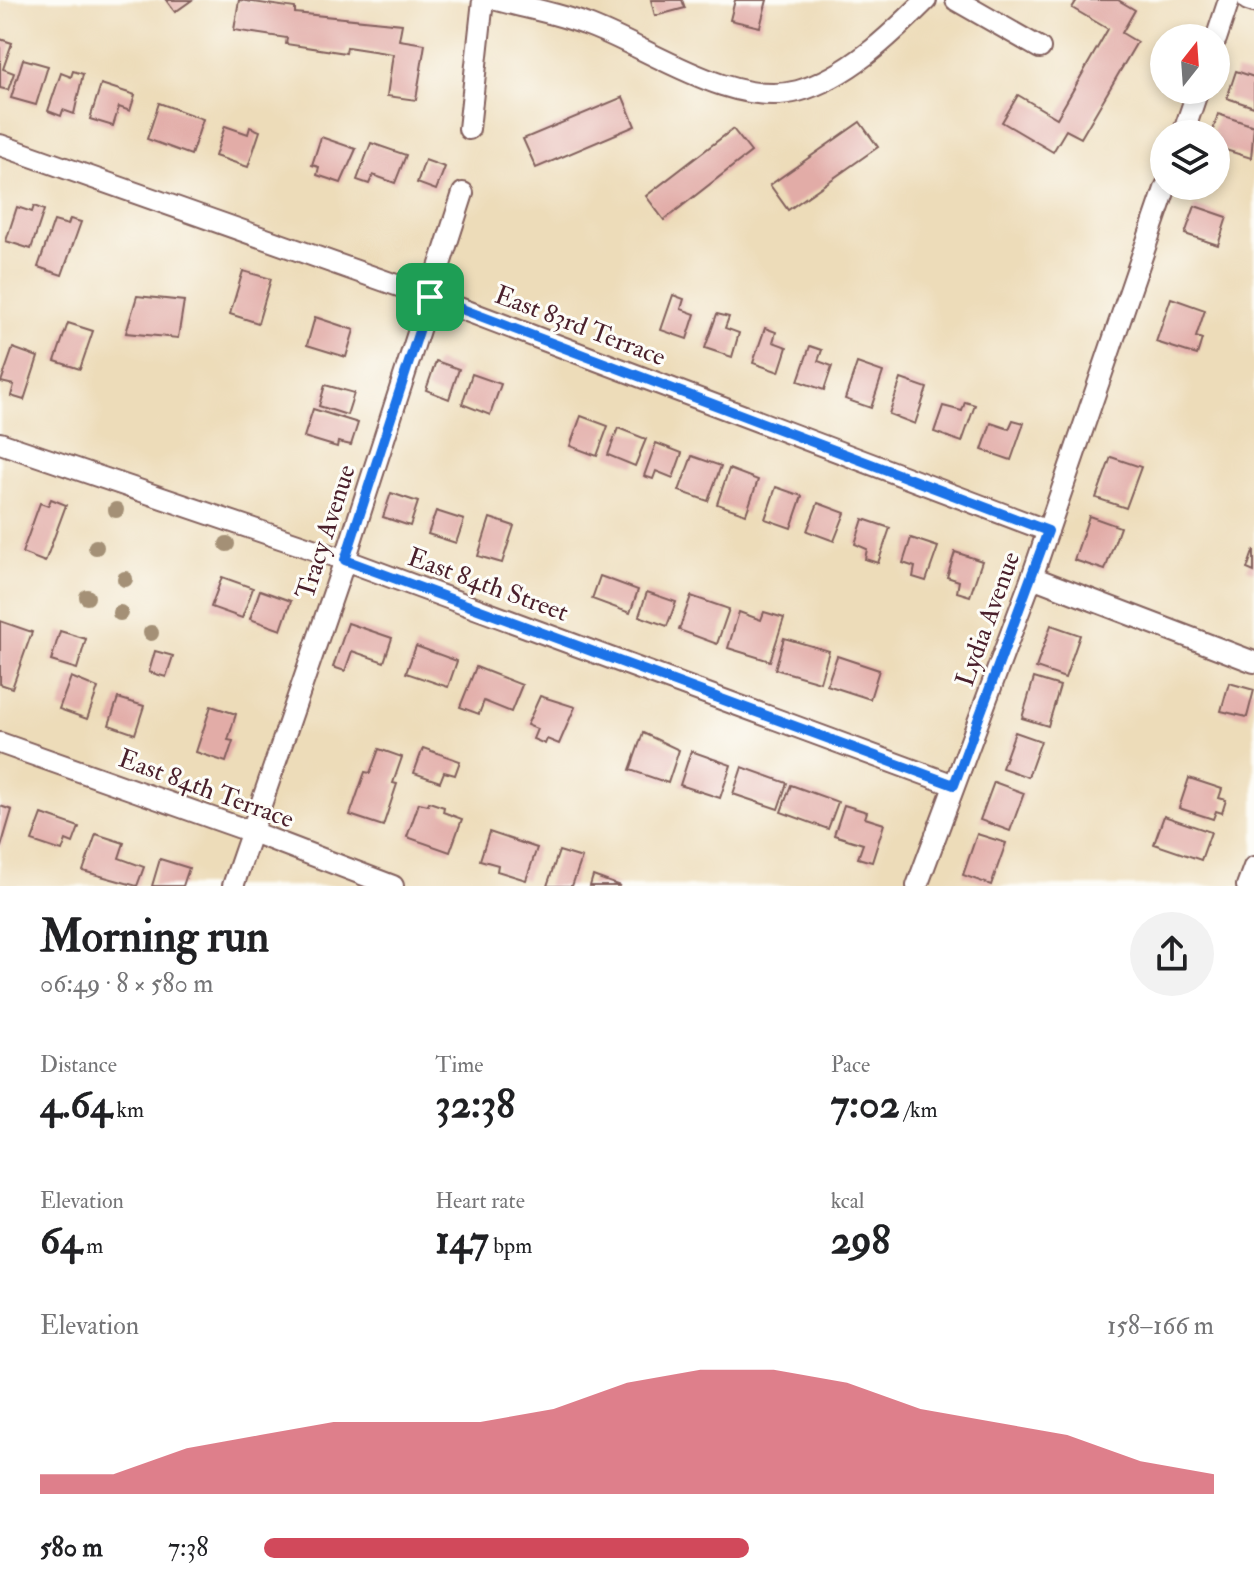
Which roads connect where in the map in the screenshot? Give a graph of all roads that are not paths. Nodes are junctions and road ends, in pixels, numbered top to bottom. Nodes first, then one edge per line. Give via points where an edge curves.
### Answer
1 (483, 0) edge
2 (497, 0) edge
3 (926, 0) edge
4 (956, 0) edge
5 (1229, 0) edge
6 (1248, 0) edge
7 (1254, 2) edge
8 (1221, 24) edge
9 (1040, 48) dead end
10 (469, 129) dead end
11 (0, 145) edge
12 (463, 193) dead end
13 (1161, 200) edge
14 (430, 297) junction
15 (0, 443) edge
16 (1048, 531) junction
17 (345, 560) junction
18 (1032, 577) junction
19 (1254, 662) edge
20 (0, 743) edge
21 (954, 785) junction
22 (252, 832) junction
23 (1254, 867) edge
24 (233, 886) edge
25 (393, 886) edge
26 (917, 886) edge
27 (1247, 886) edge

1 - 10 street
2 - 3 street via 586,24 730,87 774,93 797,91 844,70
4 - 9 street
5 - 8 street
6 - 7 street
11 - 14 street, East 83rd Terrace
12 - 14 street, Tracy Avenue
13 - 16 street, Lydia Avenue
14 - 16 street, East 83rd Terrace
14 - 17 street, Tracy Avenue
15 - 17 street, East 84th Street
16 - 18 street, Lydia Avenue
17 - 21 street, East 84th Street
17 - 22 street, Tracy Avenue
18 - 19 street
18 - 21 street, Lydia Avenue
20 - 22 street, East 84th Terrace
21 - 26 street, Lydia Avenue
22 - 24 street, Tracy Avenue
22 - 25 street, East 84th Terrace
23 - 27 street

